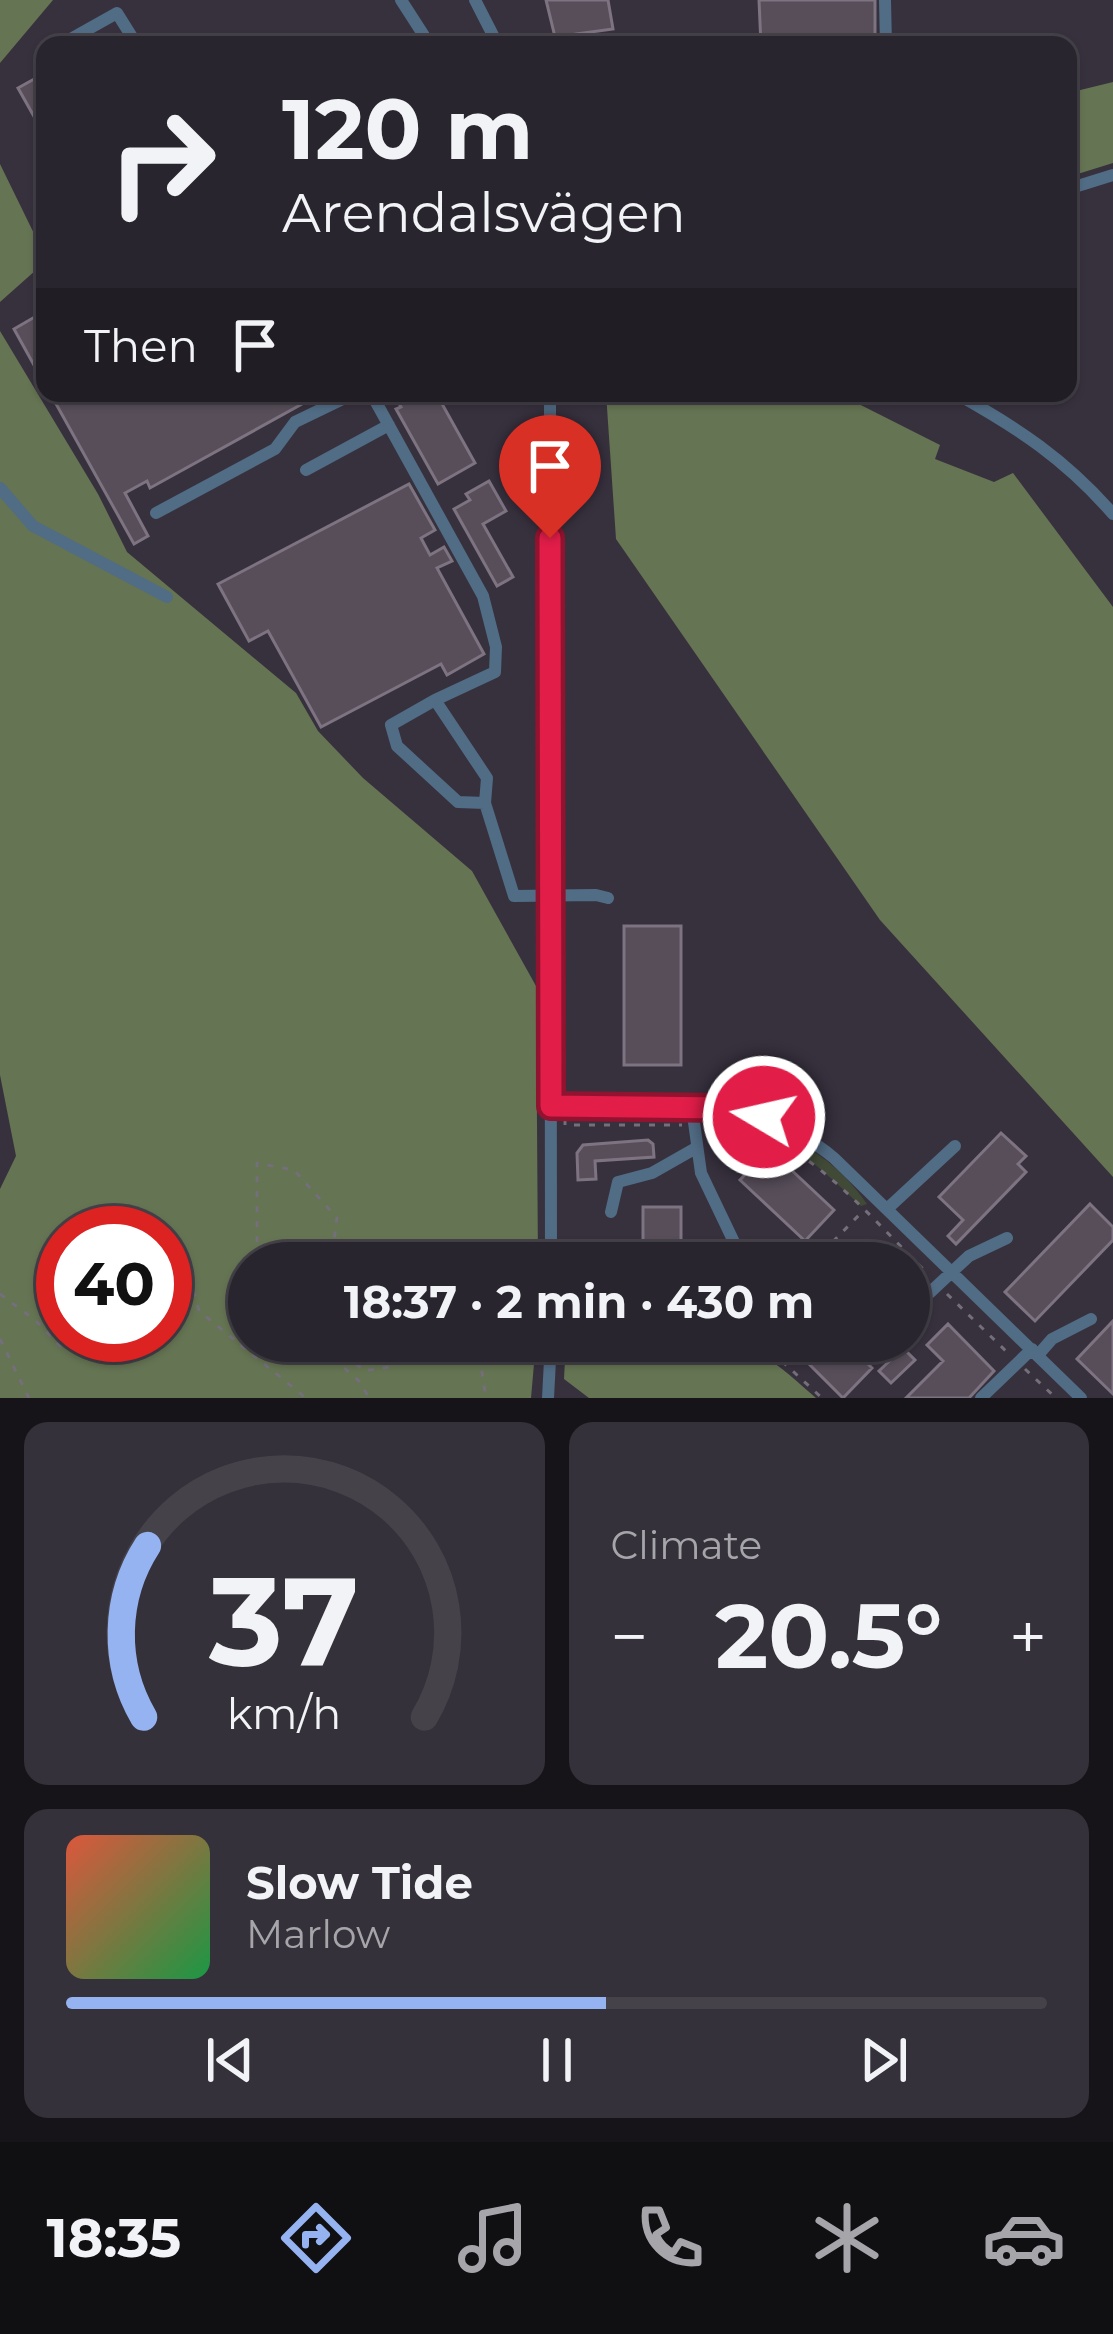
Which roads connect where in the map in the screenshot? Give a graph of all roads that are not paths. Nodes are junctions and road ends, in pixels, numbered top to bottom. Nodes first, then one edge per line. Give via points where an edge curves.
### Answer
1 (401, 0) edge
2 (475, 0) edge
3 (885, 0) edge
4 (76, 36) edge
5 (131, 36) edge
6 (424, 36) edge
7 (493, 36) edge
8 (886, 36) edge
9 (1113, 175) edge
10 (1077, 186) edge
11 (337, 402) edge
12 (376, 402) edge
13 (550, 402) edge
14 (970, 402) edge
15 (389, 425) junction
16 (306, 470) dead end
17 (0, 488) edge
18 (156, 513) dead end
19 (1113, 514) edge
20 (167, 597) dead end
21 (435, 700) junction
22 (485, 803) junction
23 (550, 896) junction
24 (608, 898) dead end
25 (558, 1106) junction
26 (692, 1108) junction
27 (955, 1146) dead end
28 (696, 1148) junction
29 (887, 1209) junction
30 (611, 1212) dead end
31 (1007, 1238) dead end
32 (552, 1242) edge
33 (734, 1242) edge
34 (951, 1272) junction
35 (930, 1291) edge
36 (1091, 1319) dead end
37 (1035, 1352) junction
38 (550, 1362) edge
39 (548, 1398) edge
40 (981, 1398) edge
41 (1081, 1398) edge

1 - 6 street
2 - 7 street
3 - 8 street
4 - 5 street via 117,13
9 - 10 street
11 - 18 street via 296,422 275,448
12 - 15 street
13 - 23 street
14 - 19 street via 1039,442
15 - 16 street
15 - 21 street via 483,596 496,647 495,672
17 - 20 street via 33,526
21 - 22 street via 488,778
21 - 22 street via 391,725 397,746 458,802
22 - 23 street via 514,896
23 - 24 street
23 - 25 street
25 - 26 street
25 - 32 street
26 - 28 street
26 - 29 street via 742,1111 796,1130
27 - 29 street
28 - 30 street via 618,1182
28 - 33 street
29 - 34 street
31 - 34 street
34 - 35 street
34 - 37 street
36 - 37 street
37 - 40 street
37 - 41 street
38 - 39 street

